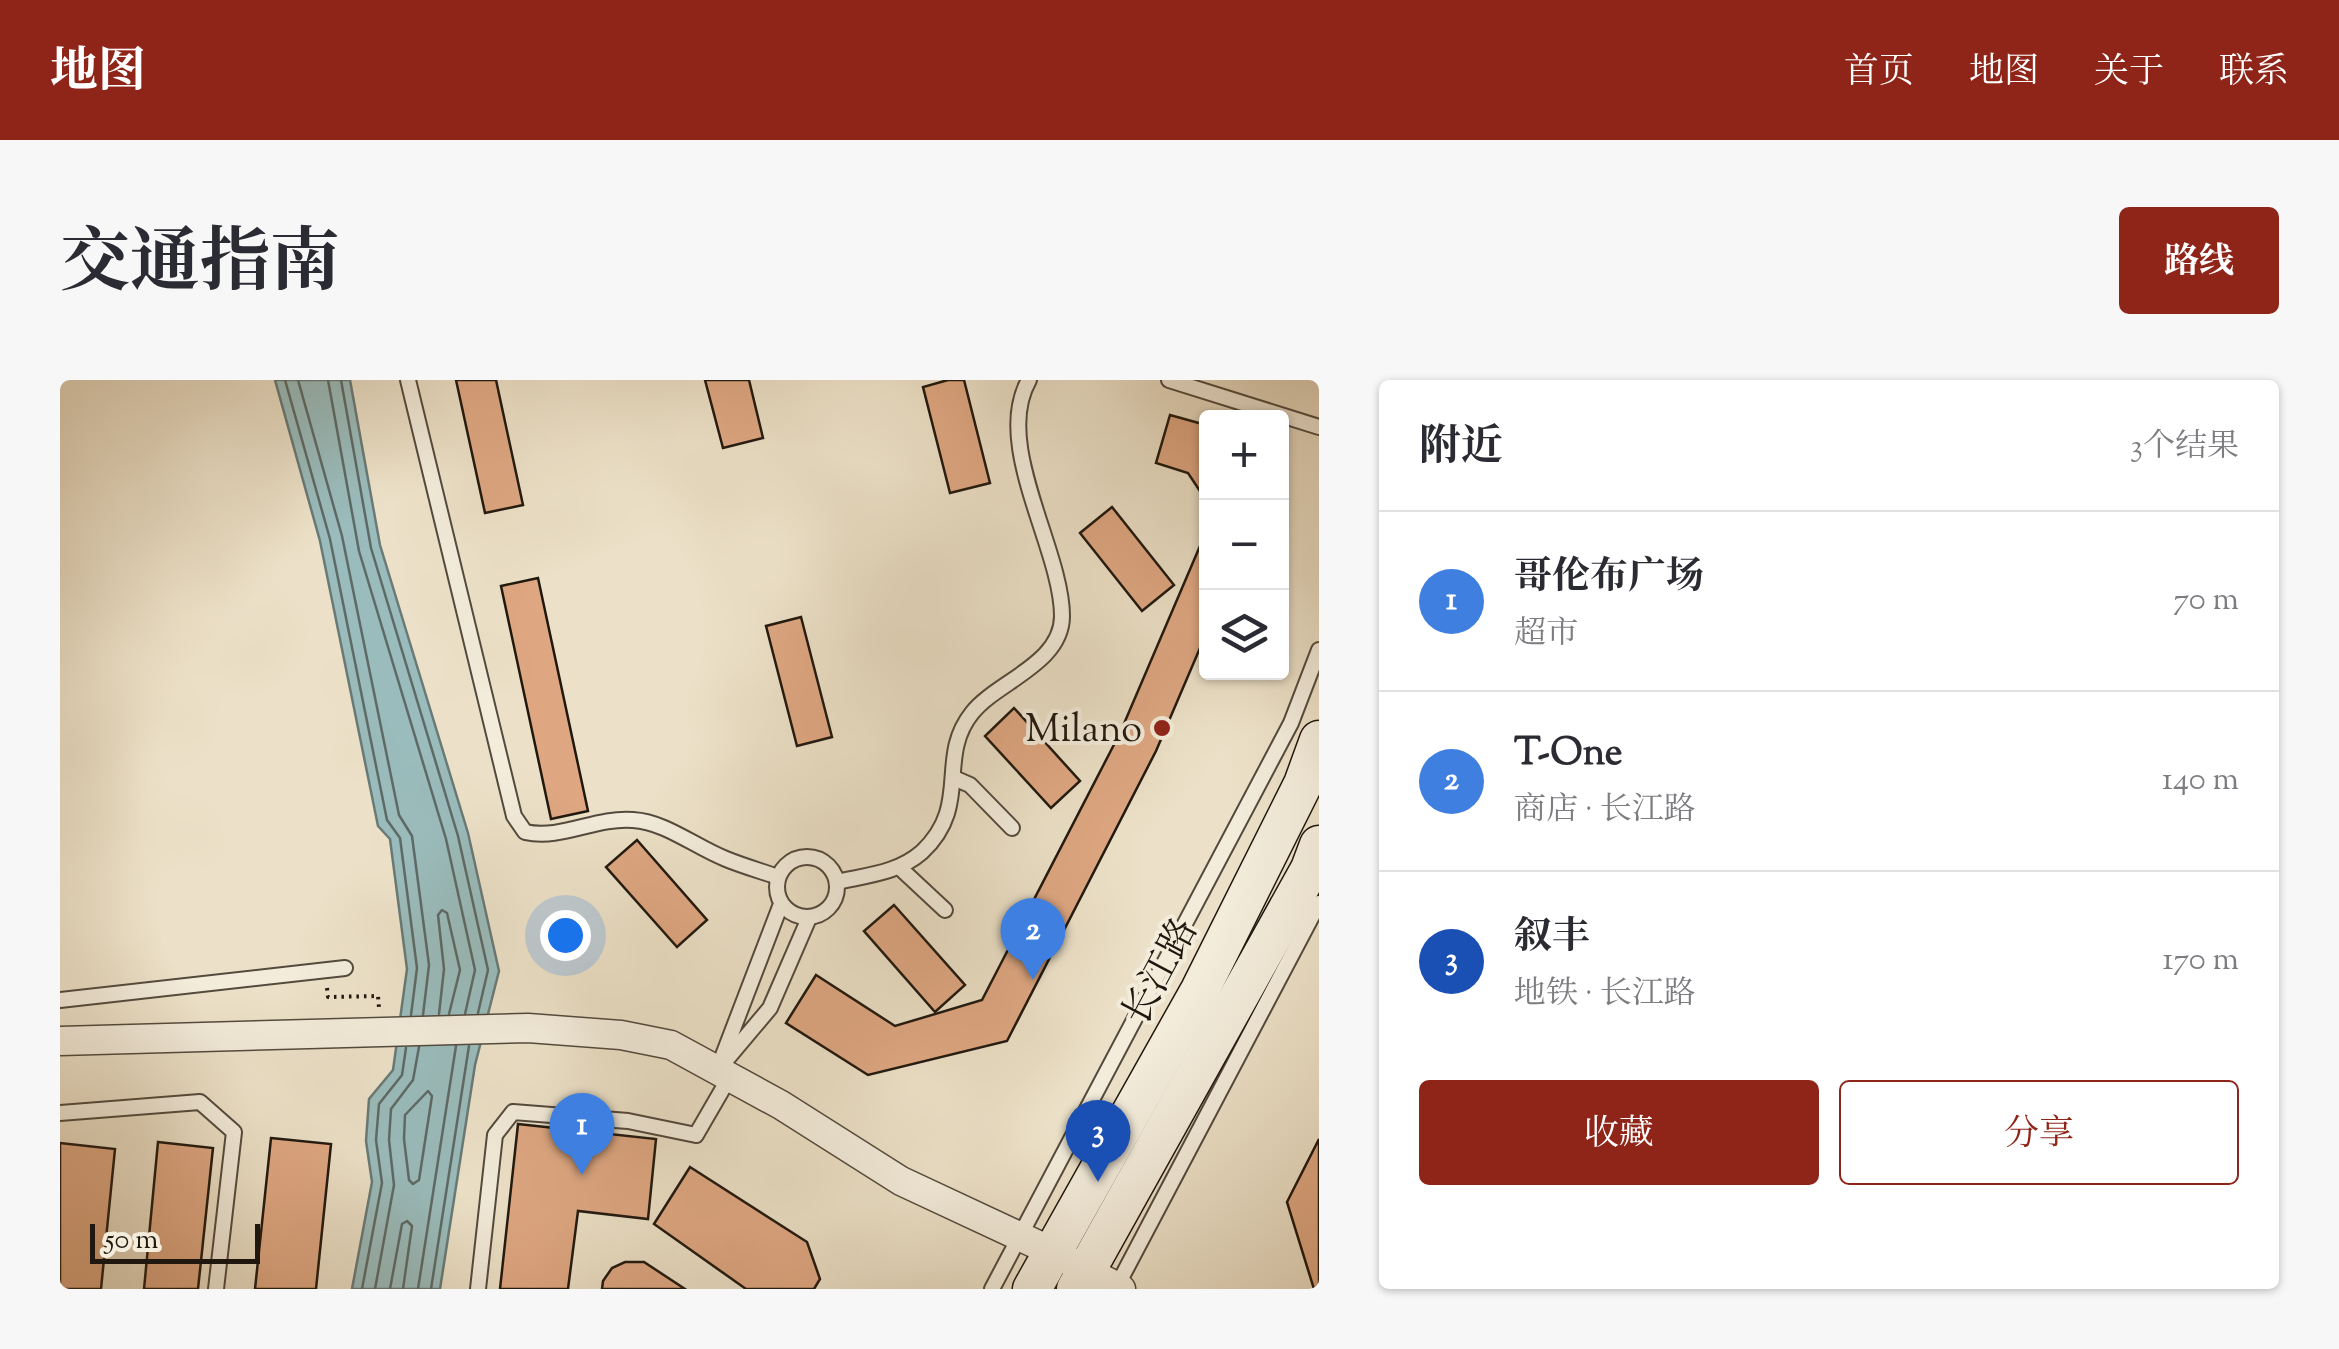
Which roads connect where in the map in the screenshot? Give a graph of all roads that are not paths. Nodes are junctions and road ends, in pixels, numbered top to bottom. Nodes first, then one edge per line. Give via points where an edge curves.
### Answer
1 (408, 380) edge
2 (1029, 380) edge
3 (1169, 380) edge
4 (1319, 427) edge
5 (1319, 650) edge
6 (1319, 740) edge
7 (954, 778) junction
8 (1012, 828) dead end
9 (1319, 845) edge
10 (900, 868) junction
11 (778, 876) junction
12 (838, 882) junction
13 (781, 904) junction
14 (1319, 904) edge
15 (945, 910) dead end
16 (809, 918) junction
17 (345, 968) dead end
18 (60, 1000) edge
19 (60, 1041) edge
20 (723, 1074) junction
21 (60, 1112) edge
22 (1018, 1235) junction
23 (1054, 1252) junction
24 (1103, 1285) edge
25 (216, 1289) edge
26 (478, 1289) edge
27 (992, 1289) edge
28 (1032, 1289) edge

1 - 11 lane via 514,816 525,832 544,836 630,819
2 - 7 lane via 1019,434 1062,620 1046,654 972,712 956,742
3 - 4 lane
5 - 22 lane, 长江路 via 1291,722
6 - 23 main road, 长江路 via 1200,990
7 - 8 lane via 970,785
7 - 10 lane via 946,822
9 - 24 main road
10 - 12 lane
10 - 15 lane
11 - 12 lane via 802,856 818,858
11 - 13 lane
12 - 16 lane via 836,899
13 - 16 lane
13 - 20 lane
14 - 24 lane
16 - 20 lane via 770,1008
17 - 18 lane
19 - 20 street via 528,1028 671,1045
20 - 22 street via 902,1181
20 - 26 lane via 696,1135 628,1120 512,1112 495,1136
21 - 25 lane via 200,1102 234,1132
22 - 23 street
22 - 27 lane, 长江路
23 - 24 street
23 - 28 main road, 长江路

